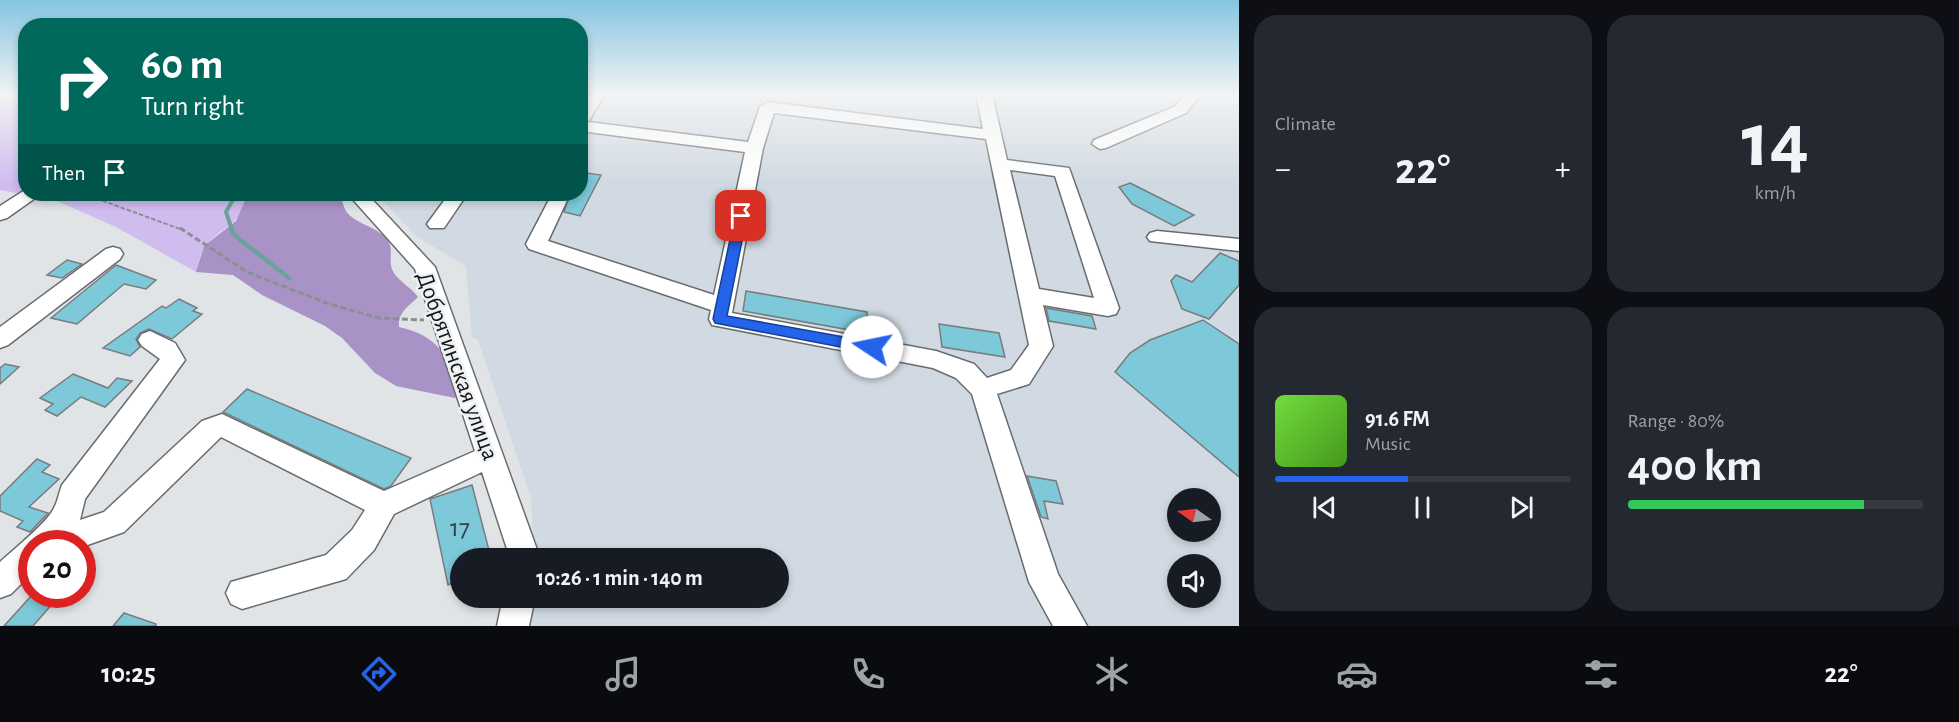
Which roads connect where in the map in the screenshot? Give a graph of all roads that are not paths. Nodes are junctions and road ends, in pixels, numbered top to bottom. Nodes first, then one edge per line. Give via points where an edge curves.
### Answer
1 (601, 123) edge
2 (762, 123) edge
3 (918, 123) edge
4 (990, 123) edge
5 (1149, 123) edge
6 (993, 135) junction
7 (1100, 144) dead end
8 (754, 148) junction
9 (1001, 164) junction
10 (21, 201) edge
11 (364, 201) edge
12 (453, 201) edge
13 (558, 201) edge
14 (0, 214) edge
15 (437, 224) dead end
16 (1156, 237) dead end
17 (1239, 245) edge
18 (113, 254) dead end
19 (1030, 295) junction
20 (723, 306) junction
21 (0, 339) edge
22 (150, 340) dead end
23 (983, 389) junction
24 (490, 457) junction
25 (384, 505) junction
26 (53, 530) edge
27 (92, 530) edge
28 (522, 548) edge
29 (18, 565) edge
30 (0, 583) edge
31 (242, 593) dead end
32 (517, 608) edge
33 (513, 626) edge
34 (1071, 626) edge

1 - 8 street
2 - 8 street
3 - 6 street
4 - 6 street
5 - 7 street
6 - 9 street
8 - 20 street
9 - 19 street
9 - 19 street via 1063,172 1108,308
10 - 14 street
11 - 24 street, Добрятинская улица via 425,267
12 - 15 street
13 - 20 street via 536,244
16 - 17 street
18 - 21 street
19 - 23 street via 1041,346 1020,377
20 - 23 street via 720,319 936,360 965,371
22 - 26 street via 167,349 173,360 72,494 67,516
23 - 34 street via 1045,582
24 - 25 street
24 - 28 street, Добрятинская улица
25 - 27 street via 222,425 211,429 114,522
25 - 31 street via 363,540 335,568
29 - 30 street
32 - 33 street

